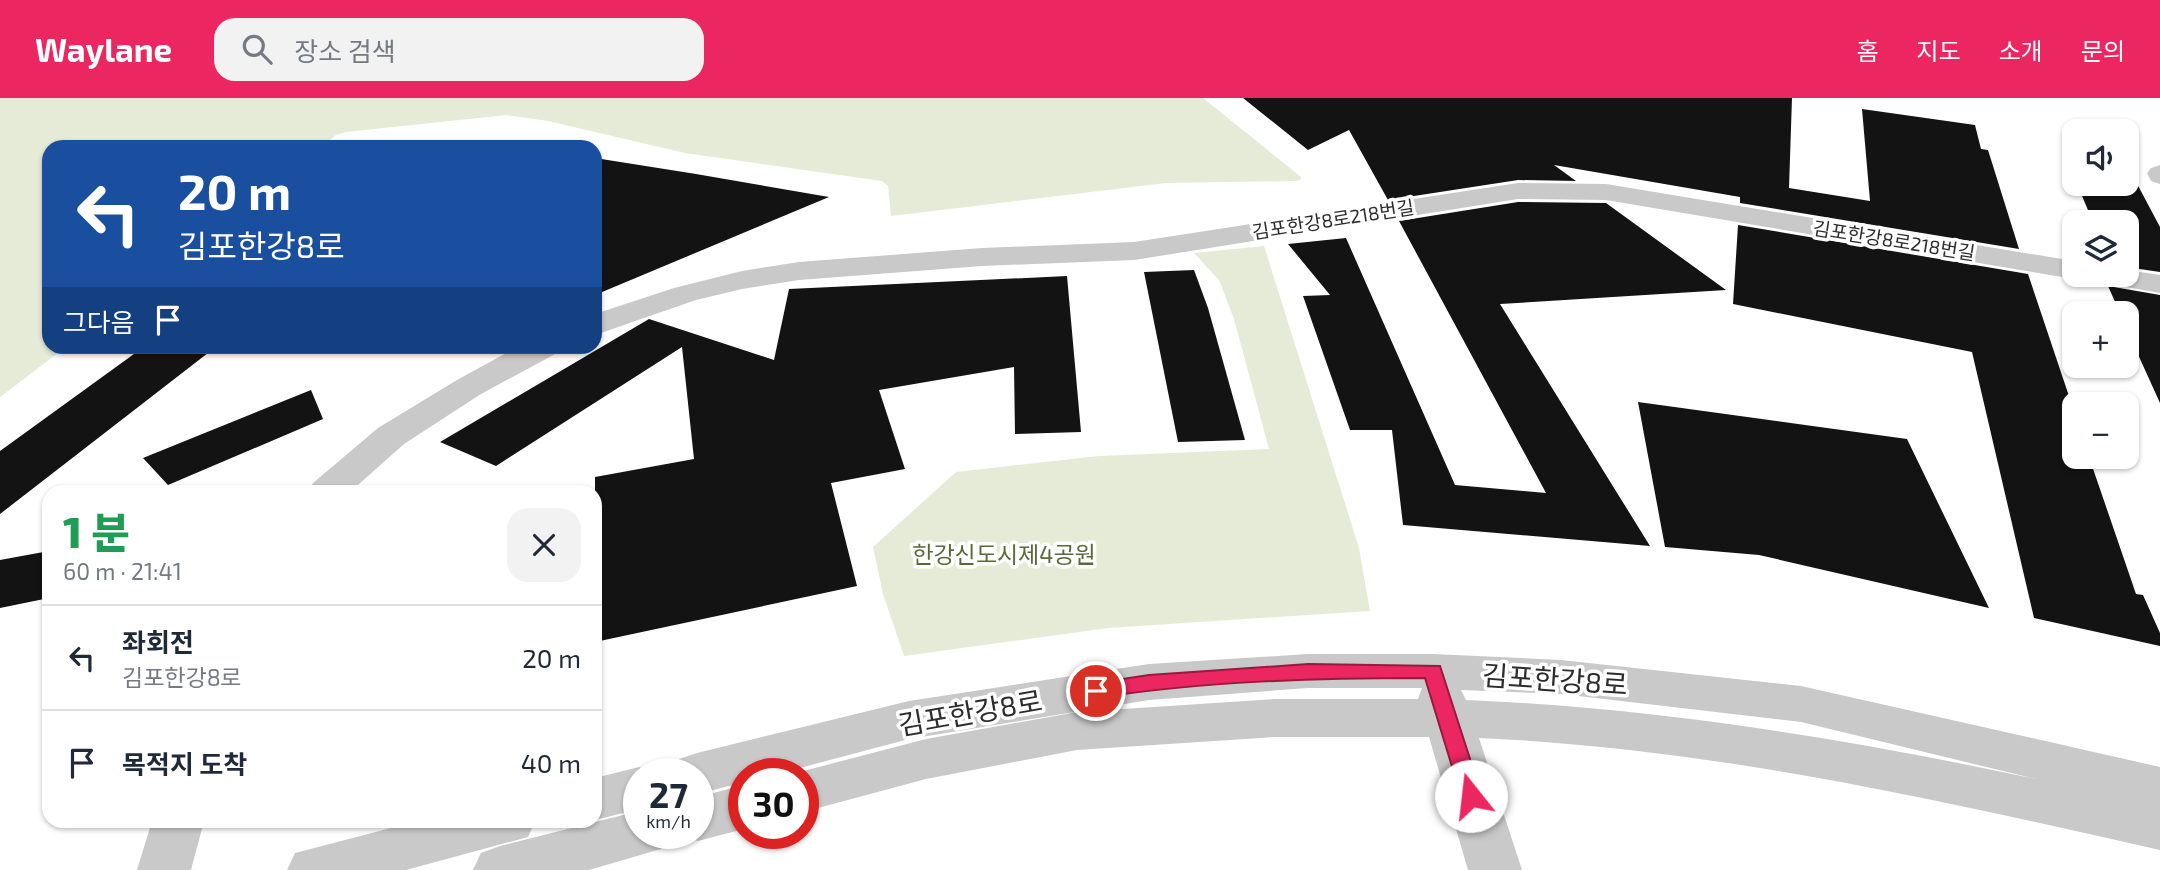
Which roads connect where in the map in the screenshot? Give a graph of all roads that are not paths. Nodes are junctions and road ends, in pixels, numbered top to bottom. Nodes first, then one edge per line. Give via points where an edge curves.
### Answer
1 (2062, 268) edge
2 (2139, 281) edge
3 (2160, 284) edge
4 (602, 323) edge
5 (530, 354) edge
6 (335, 485) edge
7 (1433, 671) junction
8 (1449, 718) junction
9 (714, 770) edge
10 (819, 787) edge
11 (2160, 788) edge
12 (623, 792) edge
13 (602, 797) edge
14 (176, 828) edge
15 (481, 828) edge
16 (2160, 828) edge
17 (623, 838) edge
18 (164, 870) edge
19 (314, 870) edge
20 (500, 870) edge
21 (1495, 870) edge

1 - 4 street, 김포한강8로218번길 via 1606,192 1518,191 1133,251 799,271 685,294
2 - 3 street
5 - 6 street via 391,436
7 - 8 street
7 - 9 street, 김포한강8로 via 1308,671 1149,682 909,720
7 - 11 street, 김포한강8로 via 1561,677 1801,704
8 - 10 street, 김포한강8로 via 1274,718 1077,731 926,760
8 - 16 street, 김포한강8로 via 1569,723 1742,745 1916,774
8 - 21 street
12 - 13 street
14 - 18 street
15 - 19 street
17 - 20 street

